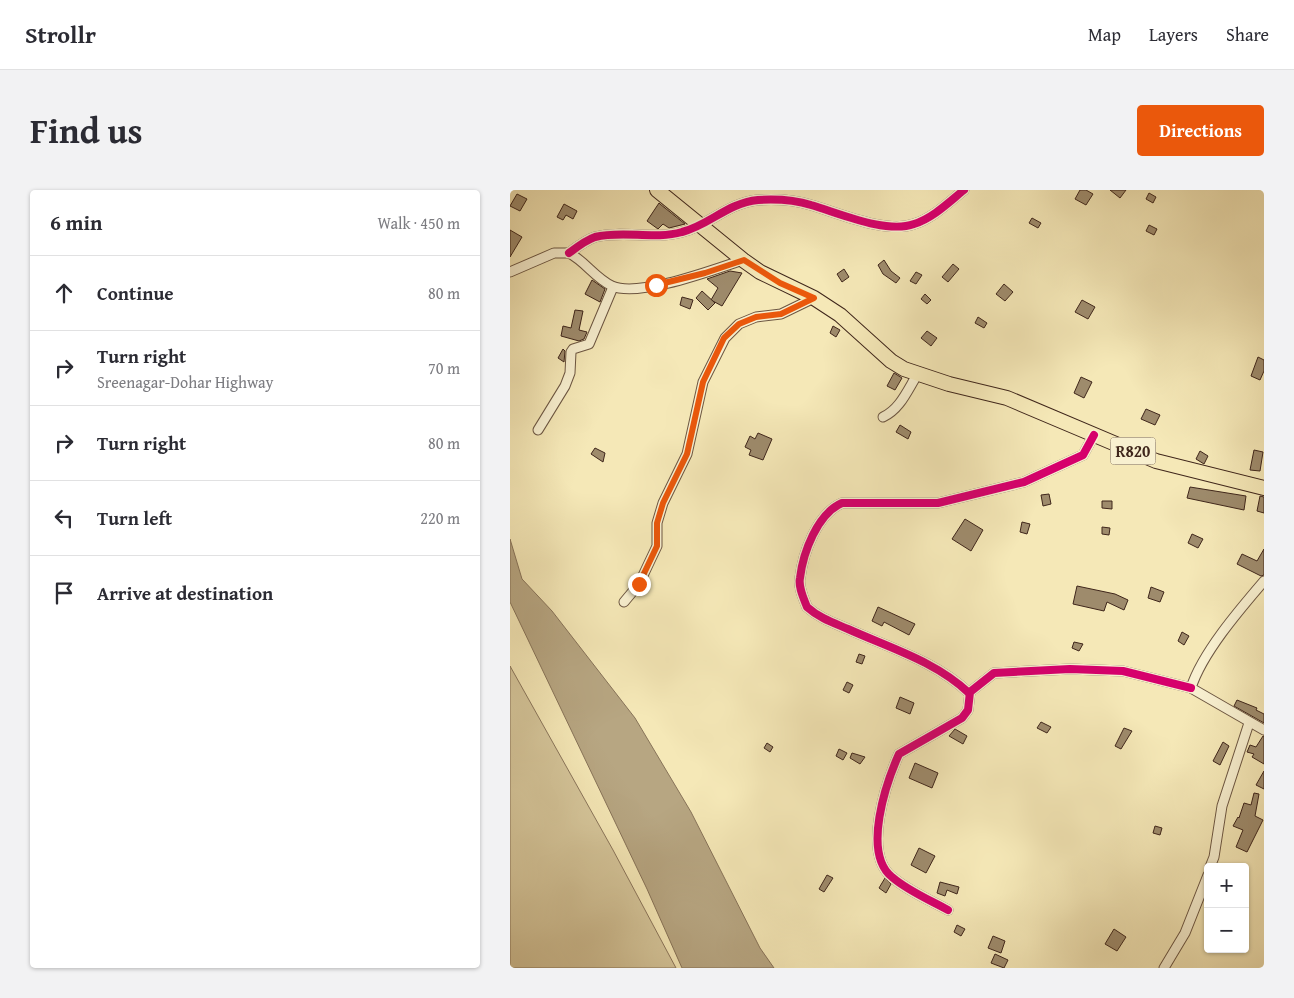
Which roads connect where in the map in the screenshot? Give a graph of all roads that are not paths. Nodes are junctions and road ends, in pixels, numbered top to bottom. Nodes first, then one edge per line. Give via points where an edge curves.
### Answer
1 (657, 190) edge
2 (964, 190) edge
3 (700, 225) junction
4 (569, 253) junction
5 (744, 260) junction
6 (510, 272) edge
7 (613, 287) junction
8 (814, 298) junction
9 (917, 375) junction
10 (883, 418) dead end
11 (538, 430) dead end
12 (1094, 435) junction
13 (1264, 488) edge
14 (1264, 580) edge
15 (624, 602) dead end
16 (1191, 688) junction
17 (969, 693) junction
18 (1249, 723) junction
19 (1264, 730) edge
20 (1212, 863) edge
21 (1204, 884) edge
22 (948, 910) dead end
23 (1164, 968) edge

1 - 3 main road, R820
2 - 3 street via 942,209 914,224 876,224 809,204 758,200 736,205
3 - 4 street via 668,235 594,238
3 - 5 main road, R820
4 - 6 street via 554,253
4 - 7 street
5 - 7 street via 656,285 624,289
5 - 8 main road, R820 via 780,283
7 - 11 street via 589,344 571,352 570,373 565,386
8 - 9 main road, R820 via 840,315 891,361
8 - 15 street via 781,314 756,317 739,324 724,338 703,382 687,454 663,503 657,523 657,546 639,584
9 - 10 street via 899,405
9 - 12 main road, R820 via 1007,398
12 - 13 main road, R820 via 1156,461
12 - 17 street via 1084,456 1024,482 938,503 842,503 834,507 816,529 799,579 807,608 933,666
14 - 16 street via 1198,670
16 - 17 street via 1123,671 1070,670 994,673
16 - 18 street
17 - 22 street via 968,710 962,718 898,755 879,822 878,855 885,870 892,878
18 - 19 street
18 - 20 street via 1222,806
21 - 23 street via 1185,933

